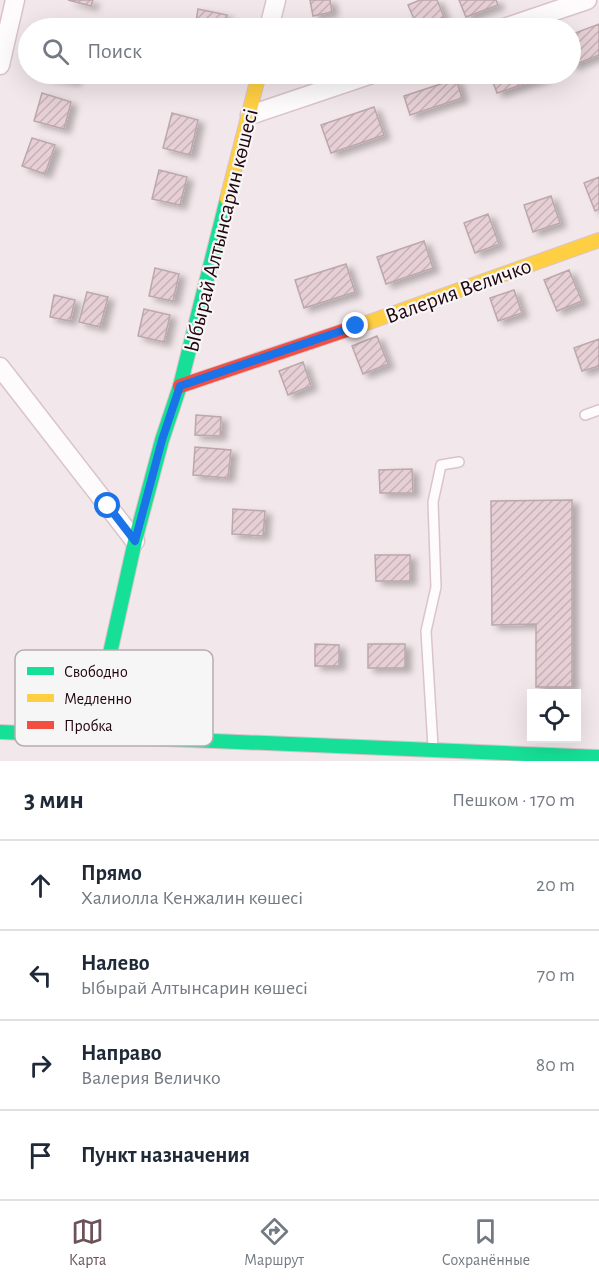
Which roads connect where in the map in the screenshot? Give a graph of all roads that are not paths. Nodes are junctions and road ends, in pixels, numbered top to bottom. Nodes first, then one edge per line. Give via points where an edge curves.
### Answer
1 (15, 0) edge
2 (276, 0) edge
3 (587, 0) edge
4 (272, 18) edge
5 (534, 18) edge
6 (0, 65) edge
7 (257, 84) edge
8 (343, 84) edge
9 (250, 116) junction
10 (599, 240) edge
11 (0, 367) edge
12 (180, 386) junction
13 (599, 410) edge
14 (585, 415) dead end
15 (459, 462) dead end
16 (135, 541) junction
17 (111, 650) edge
18 (0, 732) edge
19 (15, 732) edge
20 (213, 739) edge
21 (433, 749) junction
22 (599, 757) edge

1 - 6 street
2 - 4 street
3 - 5 street
7 - 9 street, Ыбырай Алтынсарин көшесі
8 - 9 street
9 - 12 street, Ыбырай Алтынсарин көшесі
10 - 12 street, Валерия Величко
11 - 16 street
12 - 16 street, Ыбырай Алтынсарин көшесі
13 - 14 lane
15 - 21 lane via 441,465 433,502 436,587 426,631
16 - 17 street, Ыбырай Алтынсарин көшесі
18 - 19 street
20 - 21 street
21 - 22 street

